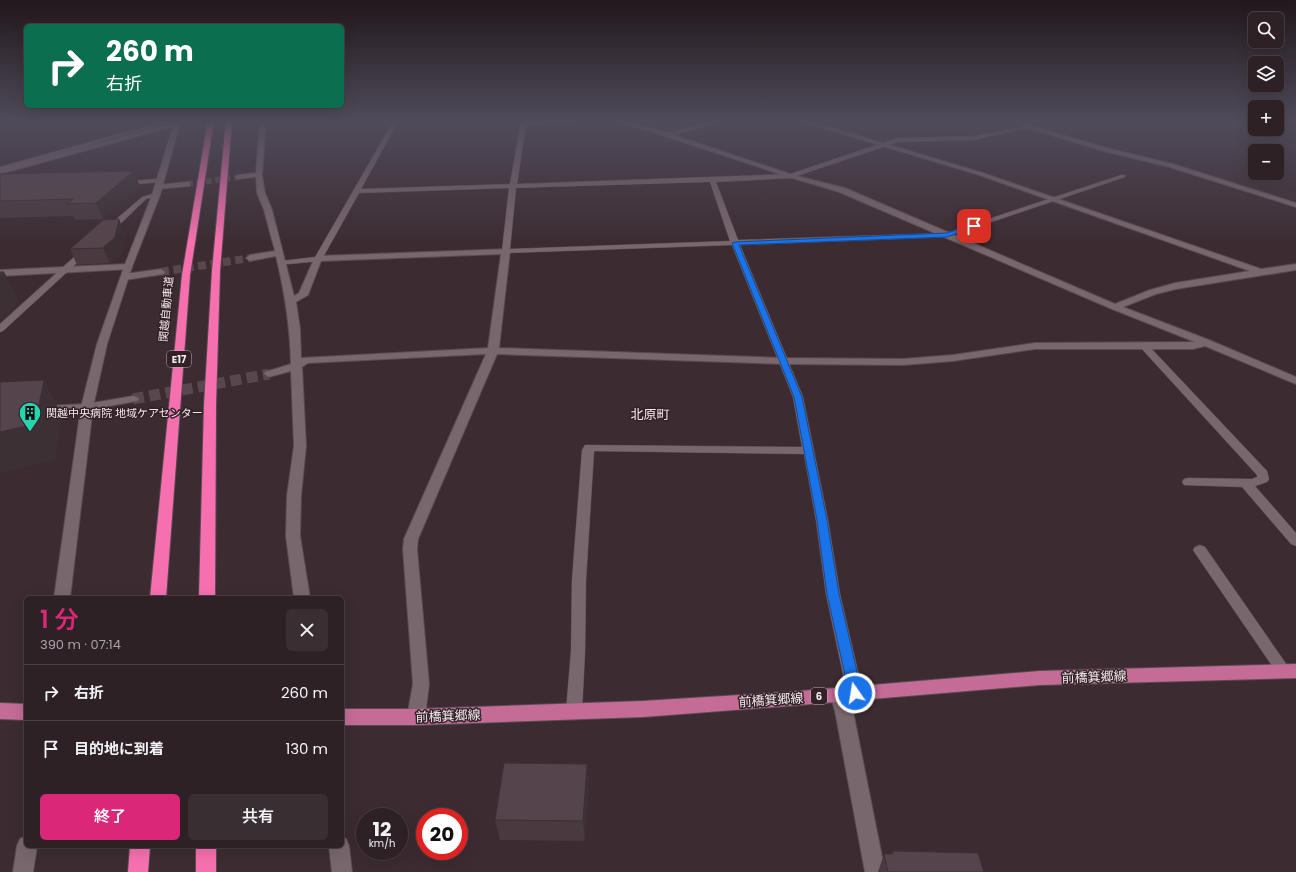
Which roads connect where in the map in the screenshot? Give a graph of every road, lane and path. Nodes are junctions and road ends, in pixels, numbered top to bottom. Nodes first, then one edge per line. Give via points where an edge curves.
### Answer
1 (32, 161) edge
2 (35, 161) edge
3 (166, 161) edge
4 (204, 161) edge
5 (225, 161) edge
6 (261, 161) edge
7 (375, 161) edge
8 (517, 161) edge
9 (745, 161) edge
10 (835, 161) edge
11 (937, 161) edge
12 (1152, 161) edge
13 (0, 170) edge
14 (260, 175) junction
15 (791, 176) junction
16 (1123, 176) dead end
17 (238, 178) tunnel mouth
18 (712, 180) junction
19 (119, 183) edge
20 (187, 184) tunnel mouth
21 (513, 186) junction
22 (158, 188) junction
23 (358, 191) junction
24 (1054, 200) junction
25 (1296, 205) edge
26 (104, 234) edge
27 (947, 235) junction
28 (735, 243) junction
29 (93, 245) edge
30 (506, 252) junction
31 (250, 258) tunnel mouth
32 (281, 258) junction
33 (318, 259) junction
34 (1296, 268) edge
35 (64, 270) junction
36 (1259, 271) junction
37 (127, 272) junction
38 (161, 272) tunnel mouth
39 (0, 273) edge
40 (291, 301) junction
41 (1115, 307) junction
42 (0, 328) edge
43 (1205, 342) junction
44 (1144, 346) junction
45 (493, 351) junction
46 (784, 361) junction
47 (296, 366) junction
48 (269, 374) tunnel mouth
49 (1296, 381) edge
50 (133, 399) tunnel mouth
51 (88, 407) junction
52 (32, 410) edge
53 (807, 450) junction
54 (1188, 482) dead end
55 (1246, 483) junction
56 (1296, 542) edge
57 (1200, 550) dead end
58 (62, 596) edge
59 (158, 596) edge
60 (207, 596) edge
61 (302, 596) edge
62 (1290, 672) edge
63 (847, 694) junction
64 (0, 711) edge
65 (574, 711) junction
66 (24, 712) edge
67 (344, 717) edge
68 (416, 717) junction
69 (27, 848) edge
70 (140, 848) edge
71 (206, 848) edge
72 (339, 848) edge
73 (23, 872) edge
74 (138, 872) edge
75 (206, 872) edge
76 (342, 872) edge
77 (875, 872) edge

1 - 13 lane
2 - 13 street
3 - 22 street
4 - 59 highway, 関越自動車道 / E17 via 186,275
5 - 60 highway via 215,279
6 - 14 street
7 - 23 lane
8 - 21 lane
9 - 15 street
10 - 15 lane
11 - 24 street
12 - 25 street
14 - 17 street
14 - 32 street via 261,192
15 - 18 lane
15 - 27 street via 842,190
16 - 24 lane
18 - 21 lane
18 - 28 lane
19 - 22 lane
20 - 22 street
21 - 23 lane
21 - 30 lane
22 - 26 lane
22 - 37 street
23 - 33 lane
24 - 27 lane
24 - 36 street
27 - 28 lane
27 - 41 street
28 - 30 lane
28 - 46 lane
29 - 35 lane
30 - 33 street
30 - 45 street
31 - 32 street
32 - 33 lane
32 - 40 street
33 - 40 street via 303,295
34 - 36 street
35 - 37 street
35 - 39 street
35 - 42 lane
36 - 41 street via 1174,286
37 - 38 street
37 - 51 street via 102,344
40 - 47 street
41 - 43 street
43 - 44 street via 1193,346
43 - 49 street
44 - 46 street via 1035,346 953,358 903,362
44 - 55 lane via 1263,474 1260,481
45 - 46 street
45 - 47 street via 306,360
45 - 68 street via 411,539 421,684
46 - 53 lane via 798,397
47 - 48 street
47 - 61 street via 300,446 292,536
50 - 51 street
51 - 52 street
51 - 58 street
53 - 63 lane via 822,520
53 - 65 lane via 589,447 579,580
54 - 55 lane
55 - 56 lane
57 - 62 lane
62 - 63 main road, 前橋箕郷線 / 6 via 1040,678
63 - 65 main road, 前橋箕郷線 / 6 via 643,709
63 - 77 street via 844,711
64 - 66 main road
65 - 68 main road, 前橋箕郷線 / 6
67 - 68 main road, 前橋箕郷線 / 6
69 - 73 street
70 - 74 highway
71 - 75 highway
72 - 76 street

